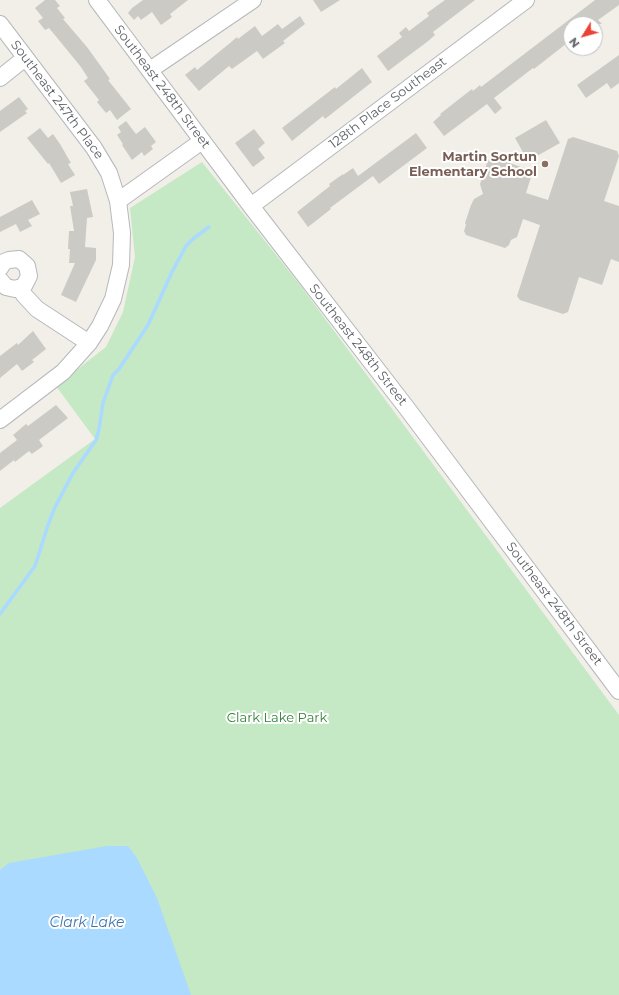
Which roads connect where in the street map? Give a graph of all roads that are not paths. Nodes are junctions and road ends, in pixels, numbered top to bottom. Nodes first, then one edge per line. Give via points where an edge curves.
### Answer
1 (97, 0) edge
2 (253, 0) edge
3 (526, 0) edge
4 (0, 24) edge
5 (26, 58) junction
6 (150, 70) junction
7 (0, 78) edge
8 (202, 141) junction
9 (118, 201) junction
10 (251, 206) junction
11 (0, 268) edge
12 (0, 280) edge
13 (20, 288) junction
14 (89, 343) junction
15 (0, 420) edge
16 (619, 691) edge

1 - 6 street, Southeast 248th Street
2 - 6 street
3 - 10 street, 128th Place Southeast
4 - 5 street, Southeast 247th Place
5 - 7 street
5 - 9 street, Southeast 247th Place via 94,148 109,173
6 - 8 street, Southeast 248th Street
8 - 9 street
8 - 10 street, Southeast 248th Street
9 - 14 street via 122,233 121,265 113,299
10 - 16 street, Southeast 248th Street
11 - 13 street via 4,262 14,258 24,262 29,276 28,282
12 - 13 street via 6,287
13 - 14 street via 37,309
14 - 15 street via 62,372

